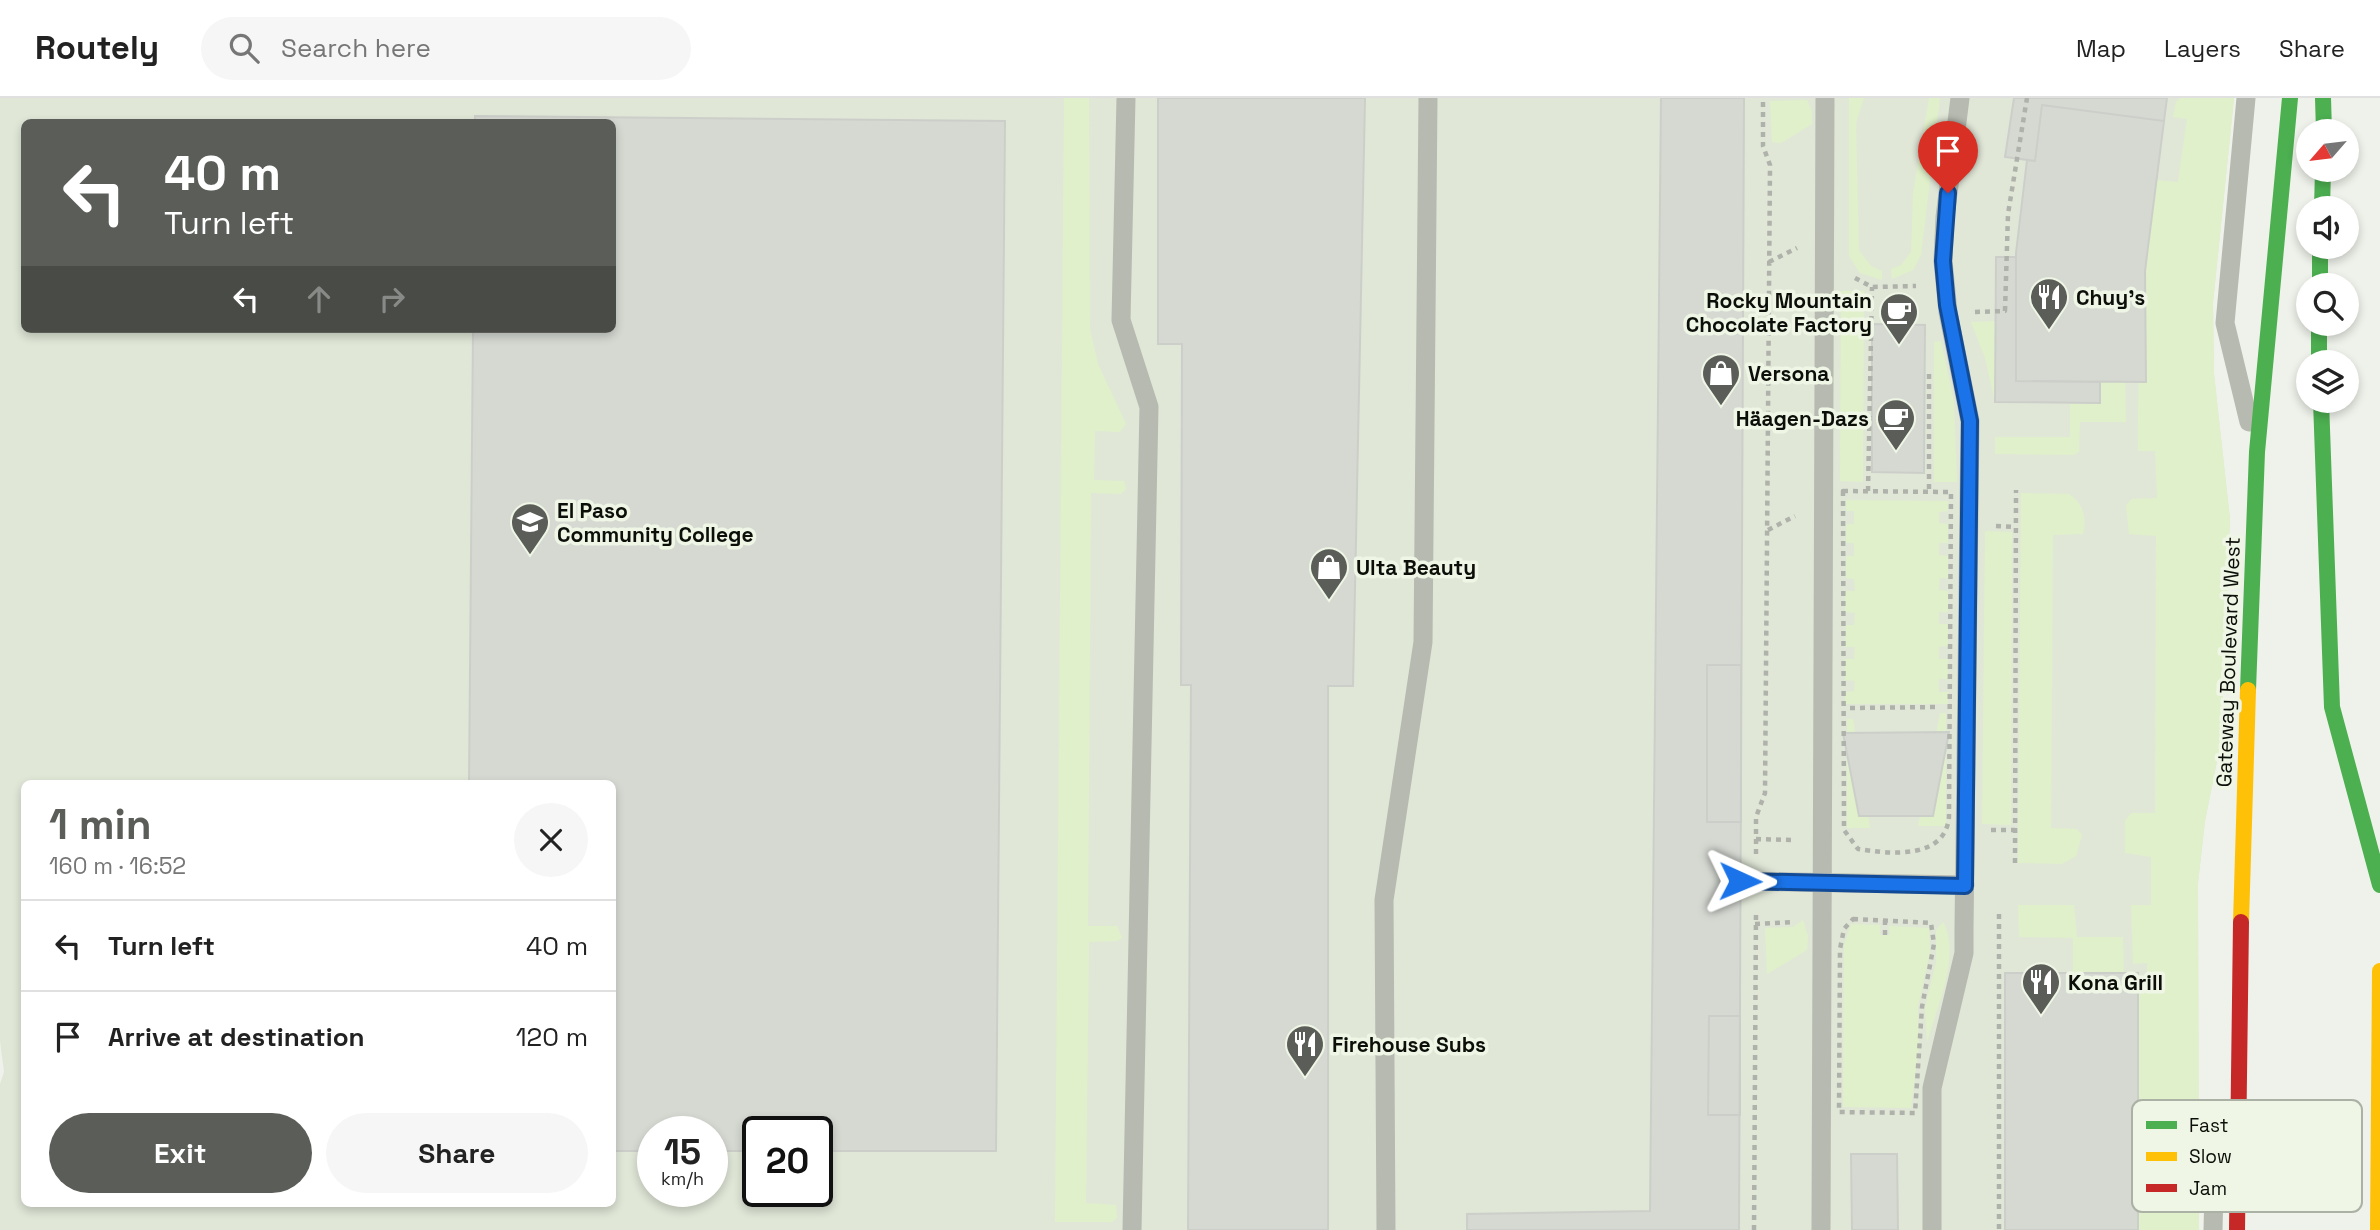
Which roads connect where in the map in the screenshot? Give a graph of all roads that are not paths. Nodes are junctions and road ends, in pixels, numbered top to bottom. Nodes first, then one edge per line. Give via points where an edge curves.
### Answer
1 (1126, 98) edge
2 (1428, 98) edge
3 (1825, 98) edge
4 (1960, 98) edge
5 (2246, 98) edge
6 (2290, 98) edge
7 (2323, 98) edge
8 (2324, 119) edge
9 (2321, 413) edge
10 (2257, 452) junction
11 (1740, 881) dead end
12 (1820, 883) junction
13 (2380, 885) edge
14 (1965, 886) junction
15 (2380, 971) edge
16 (2238, 1100) edge
17 (2213, 1212) edge
18 (2237, 1212) edge
19 (1132, 1230) edge
20 (1385, 1230) edge
21 (1821, 1230) edge
22 (1931, 1230) edge
23 (2213, 1230) edge
24 (2237, 1230) edge
25 (2378, 1230) edge

1 - 19 lane via 1121,320 1149,407
2 - 20 lane via 1423,642 1384,900
3 - 12 lane
4 - 14 lane via 1943,261 1948,312 1970,421
5 - 10 lane via 2225,323
6 - 10 main road, Gateway Boulevard West
7 - 8 main road
9 - 13 main road via 2332,708
10 - 16 main road, Gateway Boulevard West
11 - 12 lane
12 - 14 lane
12 - 21 lane
14 - 22 lane via 1964,953 1932,1088
15 - 25 main road
17 - 23 lane
18 - 24 main road, Gateway Boulevard West

